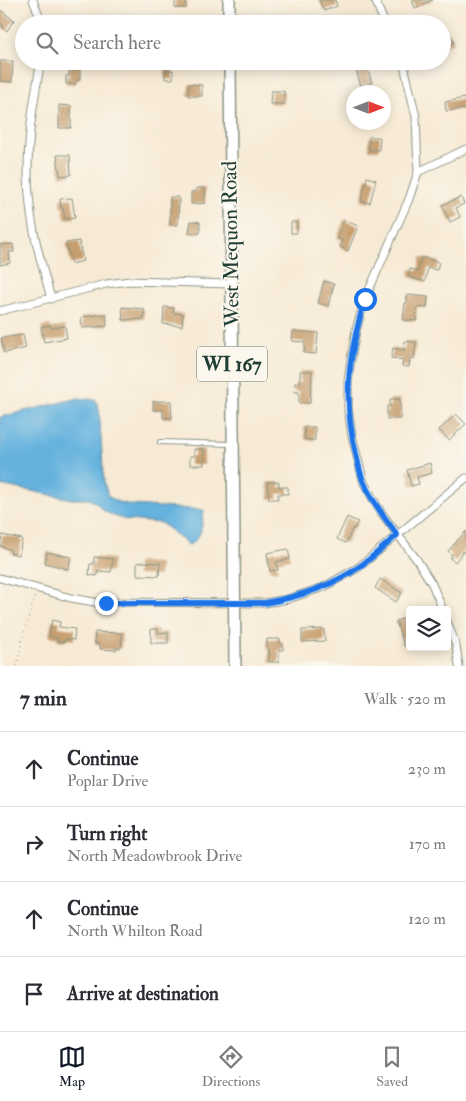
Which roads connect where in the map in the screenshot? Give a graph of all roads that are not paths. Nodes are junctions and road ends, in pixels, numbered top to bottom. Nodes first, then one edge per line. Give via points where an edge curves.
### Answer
1 (33, 0) edge
2 (229, 0) edge
3 (375, 0) edge
4 (40, 15) edge
5 (229, 15) edge
6 (382, 15) edge
7 (39, 70) edge
8 (230, 70) edge
9 (405, 70) edge
10 (466, 149) edge
11 (418, 172) junction
12 (231, 284) junction
13 (51, 299) junction
14 (0, 311) edge
15 (160, 442) dead end
16 (233, 444) junction
17 (466, 478) edge
18 (397, 535) junction
19 (0, 578) edge
20 (234, 603) junction
21 (441, 606) edge
22 (451, 632) edge
23 (235, 666) edge
24 (459, 666) edge

1 - 4 street
2 - 5 main road
3 - 6 street
7 - 13 street via 33,105 28,175 36,242
8 - 12 main road, West Mequon Road / WI 167
9 - 11 street via 416,117
10 - 11 street
11 - 18 street via 365,299 356,330 348,382 352,436 364,483
12 - 13 street via 130,281
12 - 16 main road, West Mequon Road / WI 167
13 - 14 street
15 - 16 lane
16 - 20 main road, West Mequon Road / WI 167
17 - 18 street
18 - 20 street via 359,567 324,587 288,599
18 - 21 street via 432,584
19 - 20 street via 94,602
20 - 23 main road, West Mequon Road / WI 167
22 - 24 street

